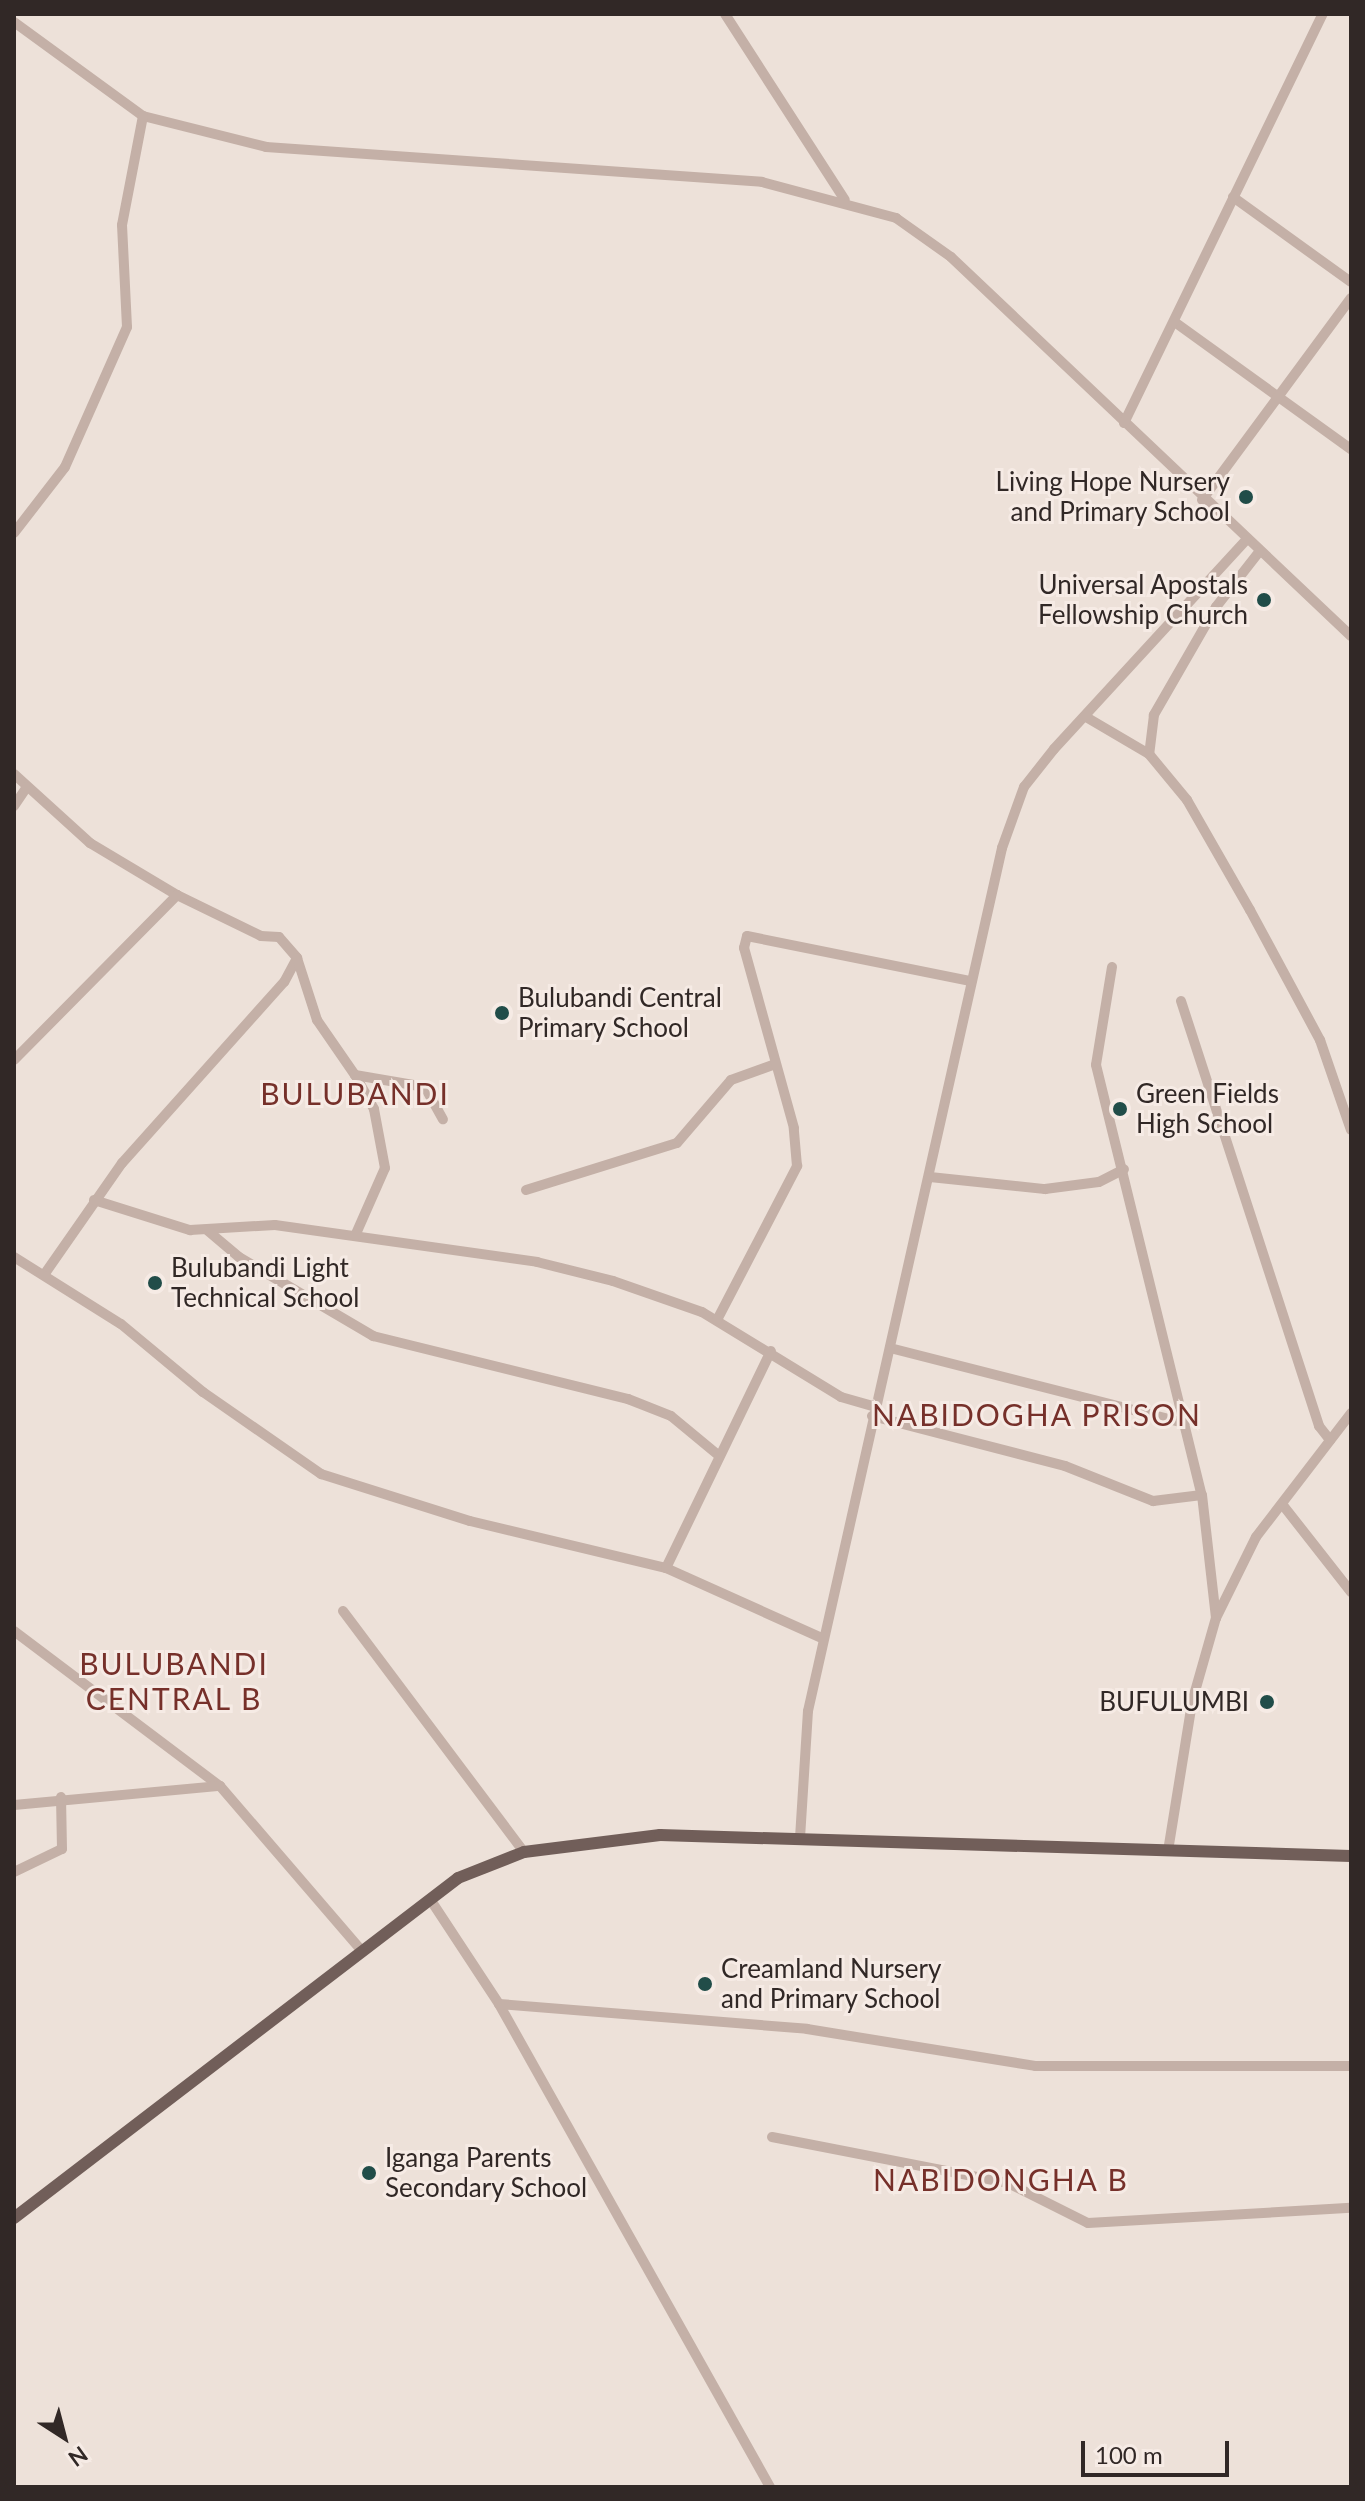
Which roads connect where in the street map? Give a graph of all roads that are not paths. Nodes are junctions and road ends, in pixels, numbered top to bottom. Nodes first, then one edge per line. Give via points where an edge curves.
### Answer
1 (725, 14) edge
2 (1323, 14) edge
3 (14, 22) edge
4 (143, 116) junction
5 (1233, 197) junction
6 (845, 200) junction
7 (1351, 282) edge
8 (1351, 298) edge
9 (1176, 323) junction
10 (1278, 393) junction
11 (1124, 423) junction
12 (1351, 449) edge
13 (1202, 500) junction
14 (14, 533) edge
15 (1246, 540) junction
16 (1259, 552) junction
17 (1351, 636) edge
18 (1086, 717) junction
19 (1149, 754) junction
20 (14, 774) edge
21 (27, 787) junction
22 (14, 806) edge
23 (177, 895) junction
24 (297, 958) junction
25 (1112, 967) dead end
26 (970, 981) junction
27 (1181, 1001) dead end
28 (14, 1060) edge
29 (773, 1065) junction
30 (355, 1075) junction
31 (443, 1119) dead end
32 (1351, 1130) edge
33 (1124, 1169) junction
34 (930, 1177) junction
35 (526, 1190) dead end
36 (94, 1200) junction
37 (207, 1230) junction
38 (355, 1236) junction
39 (14, 1257) edge
40 (44, 1275) junction
41 (717, 1320) junction
42 (894, 1349) junction
43 (771, 1351) junction
44 (874, 1411) junction
45 (1351, 1413) edge
46 (1185, 1423) junction
47 (1330, 1440) junction
48 (717, 1454) junction
49 (1202, 1495) junction
50 (1282, 1504) junction
51 (666, 1568) junction
52 (1351, 1592) edge
53 (343, 1611) dead end
54 (1216, 1618) junction
55 (14, 1631) edge
56 (822, 1638) junction
57 (220, 1786) junction
58 (61, 1797) junction
59 (14, 1805) edge
60 (800, 1838) junction
61 (1168, 1851) junction
62 (524, 1852) junction
63 (1351, 1856) edge
64 (14, 1872) edge
65 (430, 1899) junction
66 (362, 1951) junction
67 (499, 2004) junction
68 (1351, 2066) edge
69 (772, 2137) dead end
70 (1351, 2208) edge
71 (14, 2218) edge
72 (770, 2487) edge

1 - 6 street
2 - 5 street
3 - 4 street
4 - 6 street via 266,147 762,182
4 - 14 street via 122,225 127,327 65,467
5 - 7 street
5 - 9 street
6 - 11 street via 896,218 951,257
8 - 10 street
9 - 10 street
9 - 11 street
10 - 12 street
10 - 13 street
11 - 13 street
13 - 15 street
15 - 16 street
15 - 18 street
16 - 17 street
16 - 19 street via 1216,607 1154,715
18 - 19 street
18 - 26 street via 1024,787
19 - 32 street via 1187,800 1320,1040
20 - 21 street
21 - 22 street
21 - 23 street via 90,843
23 - 24 street via 261,936 279,937
23 - 28 street
24 - 30 street via 317,1020
24 - 36 street via 284,982
25 - 33 street via 1096,1065
26 - 29 street via 747,936
26 - 34 street
27 - 47 street via 1319,1426
29 - 35 street via 731,1080 677,1143
29 - 41 street via 794,1128 797,1166
30 - 31 street via 425,1087
30 - 38 street via 374,1109 385,1168
33 - 34 street via 1099,1182 1045,1189
33 - 46 street
34 - 42 street
36 - 37 street
36 - 40 street
37 - 38 street via 275,1225
37 - 48 street via 239,1257 373,1336 628,1399 671,1416
38 - 41 street via 537,1262
39 - 40 street
40 - 51 street via 321,1474 470,1521
41 - 43 street
42 - 44 street
42 - 46 street
43 - 44 street via 841,1397
43 - 48 street
44 - 49 street via 1065,1466 1153,1501
44 - 56 street
45 - 47 street
46 - 49 street
47 - 50 street
48 - 51 street
49 - 54 street
50 - 52 street
50 - 54 street via 1256,1537
51 - 56 street
53 - 62 street
54 - 61 street via 1192,1702
55 - 57 street
56 - 60 street via 808,1711
57 - 58 street
57 - 66 street
58 - 59 street
58 - 64 street via 62,1849
60 - 61 main road
60 - 62 main road via 660,1835
61 - 63 main road
62 - 65 main road via 458,1878
65 - 66 main road
65 - 67 street
66 - 71 main road
67 - 68 street via 807,2029 1035,2066
67 - 72 street
69 - 70 street via 1008,2183 1088,2223

